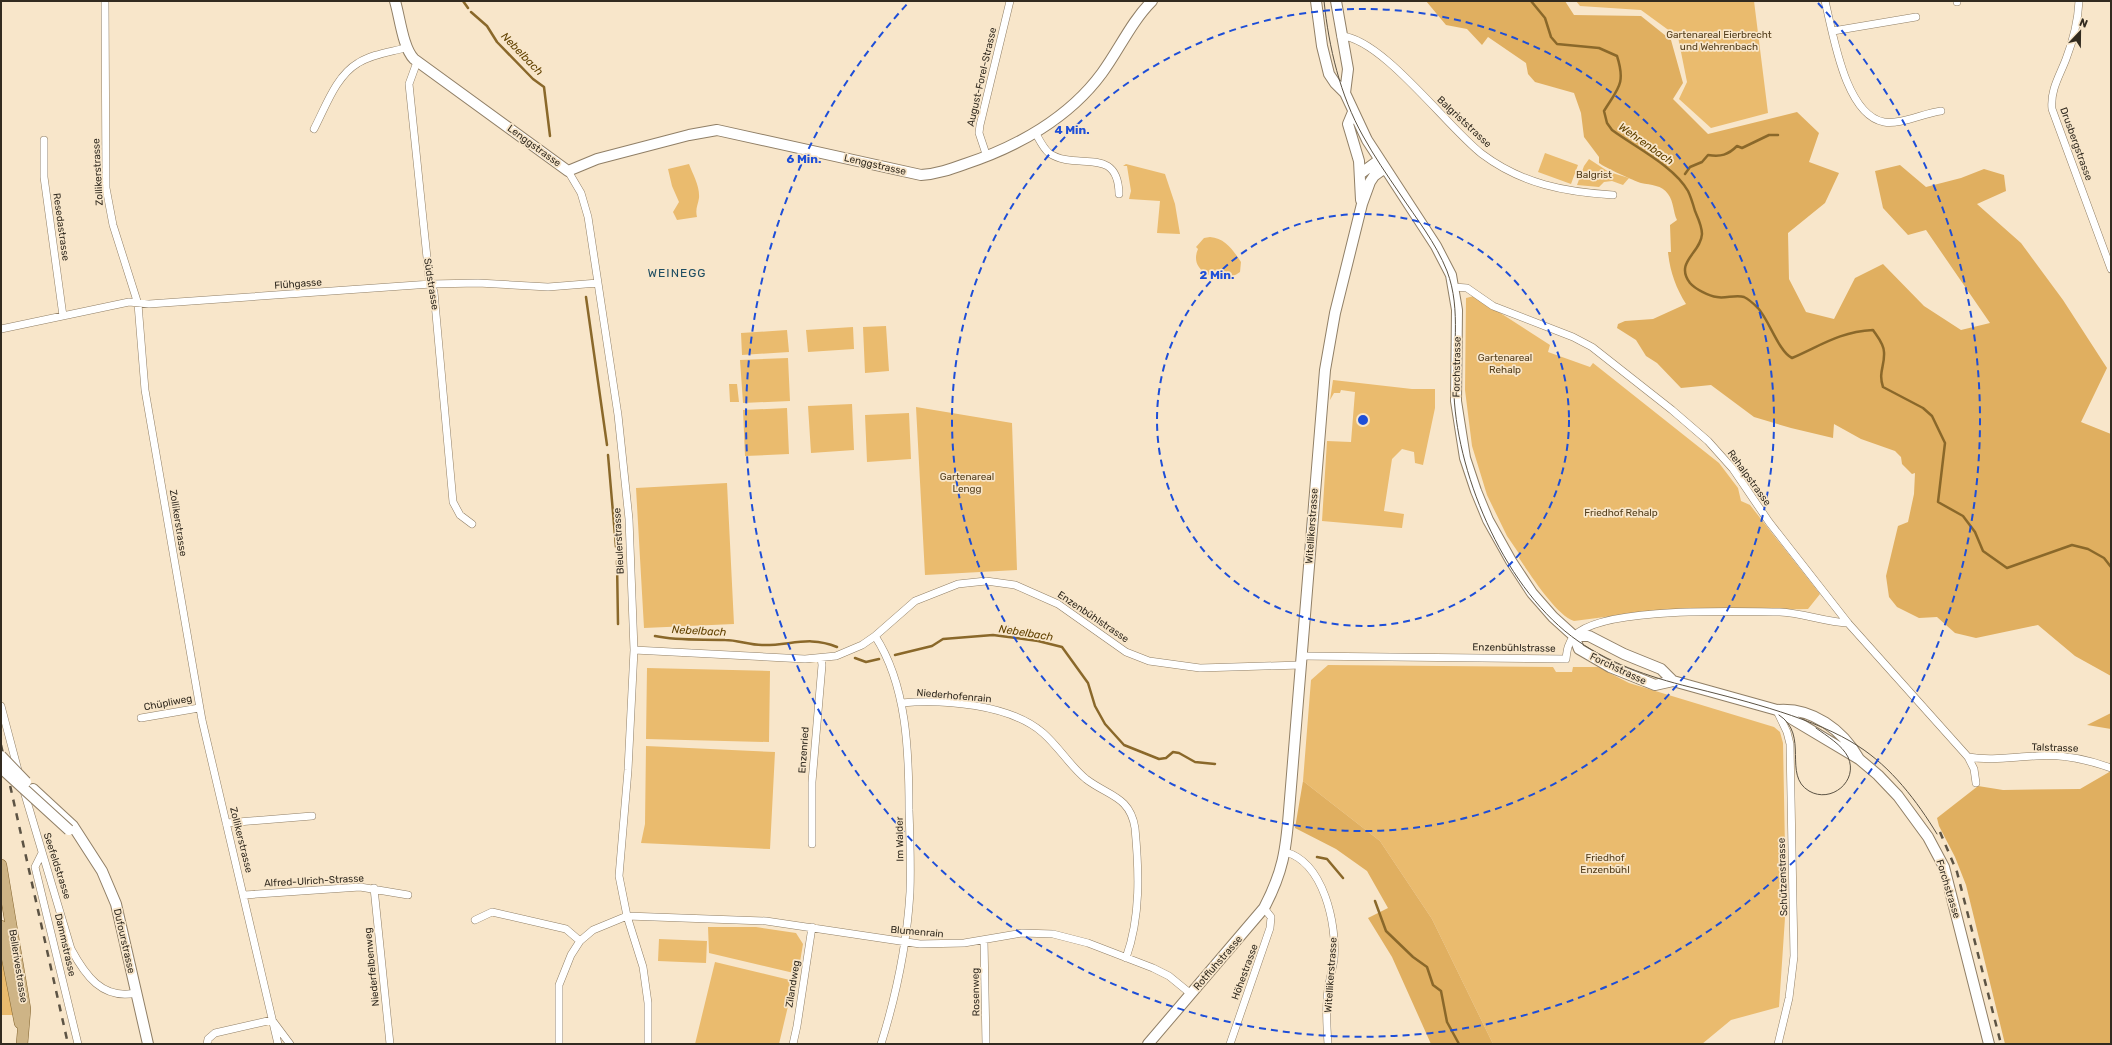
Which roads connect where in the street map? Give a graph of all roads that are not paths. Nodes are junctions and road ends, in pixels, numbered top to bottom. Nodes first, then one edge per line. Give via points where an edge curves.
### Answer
1 (105, 1) edge
2 (395, 1) edge
3 (1010, 1) edge
4 (1152, 1) edge
5 (1316, 1) edge
6 (1336, 1) edge
7 (1826, 1) edge
8 (2079, 1) edge
9 (1916, 17) dead end
10 (1833, 31) junction
11 (1341, 36) junction
12 (407, 51) junction
13 (418, 62) junction
14 (1346, 93) junction
15 (1941, 111) dead end
16 (1353, 112) junction
17 (314, 129) dead end
18 (1035, 132) junction
19 (44, 140) dead end
20 (987, 157) junction
21 (1379, 160) junction
22 (1385, 168) junction
23 (568, 172) junction
24 (1360, 174) junction
25 (1119, 194) dead end
26 (1613, 195) dead end
27 (1362, 204) junction
28 (2111, 269) edge
29 (598, 283) junction
30 (431, 284) junction
31 (1454, 287) junction
32 (138, 304) junction
33 (63, 316) junction
34 (1, 329) edge
35 (472, 524) dead end
36 (1848, 623) junction
37 (875, 636) junction
38 (1574, 636) junction
39 (634, 650) junction
40 (821, 658) junction
41 (1300, 661) junction
42 (1673, 681) junction
43 (900, 703) junction
44 (1, 706) edge
45 (199, 708) junction
46 (1777, 710) junction
47 (141, 718) dead end
48 (1, 756) edge
49 (1968, 757) junction
50 (1859, 759) junction
51 (1, 768) edge
52 (2111, 768) edge
53 (1976, 782) dead end
54 (312, 816) dead end
55 (226, 823) junction
56 (71, 828) junction
57 (812, 844) dead end
58 (42, 852) junction
59 (1285, 852) junction
60 (1, 865) edge
61 (1280, 876) joint
62 (374, 888) junction
63 (244, 895) junction
64 (408, 895) dead end
65 (1264, 908) junction
66 (627, 916) junction
67 (475, 920) dead end
68 (1, 926) edge
69 (812, 927) junction
70 (984, 940) junction
71 (580, 941) junction
72 (904, 942) junction
73 (1126, 958) junction
74 (136, 993) junction
75 (1191, 994) junction
76 (272, 1020) junction
77 (22, 1032) junction
78 (22, 1044) edge
79 (78, 1044) edge
80 (148, 1044) edge
81 (207, 1044) edge
82 (278, 1044) edge
83 (290, 1044) edge
84 (390, 1044) edge
85 (559, 1044) edge
86 (648, 1044) edge
87 (792, 1044) edge
88 (881, 1044) edge
89 (986, 1044) edge
90 (1148, 1044) edge
91 (1230, 1044) edge
92 (1328, 1044) edge
93 (1778, 1044) edge
94 (1989, 1044) edge

1 - 32 street, Zollikerstrasse via 106,188 113,225
2 - 12 main road
3 - 20 street, August-Forel-Strasse via 980,125 979,133
4 - 18 main road, Lenggstrasse via 1087,92 1061,115
5 - 14 main road, Forchstrasse via 1321,42 1329,74
6 - 11 main road, Forchstrasse
7 - 10 street
8 - 28 street, Drusbergstrasse via 2075,30 2053,90 2052,109
9 - 10 street
10 - 15 street via 1855,98 1871,116 1877,120 1892,122
11 - 14 main road, Forchstrasse via 1348,69
11 - 26 street, Balgriststrasse via 1358,41 1377,52 1456,131 1483,154 1514,173 1565,191
12 - 13 main road, Lenggstrasse
12 - 17 street via 368,58 353,67 340,80
13 - 23 main road, Lenggstrasse
13 - 30 street, Südstrasse via 409,84
14 - 16 main road, Forchstrasse
16 - 21 main road, Forchstrasse
16 - 24 main road, Witellikerstrasse via 1348,124 1358,154
18 - 20 main road, Lenggstrasse
18 - 25 street via 1046,150 1053,155 1101,163 1112,168 1118,177
19 - 33 street, Resedastrasse via 44,177
20 - 23 main road, Lenggstrasse via 944,171 921,174 717,130 597,159
21 - 22 main road, Forchstrasse
21 - 24 main road
22 - 27 main road, Witellikerstrasse via 1370,182
22 - 31 main road, Forchstrasse via 1440,252
23 - 29 street, Bleulerstrasse via 580,193 588,217
24 - 27 main road, Witellikerstrasse
27 - 41 main road, Witellikerstrasse via 1334,313 1325,370
29 - 30 street, Flühgasse via 548,287 478,283
29 - 39 street, Bleulerstrasse via 618,415 629,519
30 - 32 street, Flühgasse
30 - 35 street, Südstrasse via 434,292 453,502 460,515
31 - 36 street, Rehalpstrasse via 1467,288 1493,306 1592,347 1672,410 1708,441 1733,469 1769,522
31 - 38 main road, Forchstrasse via 1458,316 1456,400 1462,442 1472,482 1494,531 1524,582 1545,609
32 - 33 street, Flühgasse via 129,302
32 - 45 street, Zollikerstrasse via 145,390
33 - 34 street, Flühgasse
36 - 38 street via 1780,612 1643,615 1612,620 1587,628
36 - 49 street, Rehalpstrasse
37 - 40 street, Enzenbühlstrasse via 853,650
37 - 41 street, Enzenbühlstrasse via 915,601 958,584 986,581 1015,585 1058,604 1126,652 1149,662 1200,668
37 - 43 street, Im Walder via 891,666
38 - 41 street, Enzenbühlstrasse via 1567,646 1566,659
38 - 42 main road, Forchstrasse via 1589,636 1661,669
38 - 42 main road, Forchstrasse via 1580,649 1617,670 1655,684
39 - 40 street, Enzenbühlstrasse
39 - 66 street, Bleulerstrasse via 620,870
40 - 57 street, Enzenried via 812,782
41 - 59 main road, Witellikerstrasse
42 - 46 main road, Forchstrasse
43 - 72 street, Im Walder via 909,791 910,893
43 - 73 street, Niederhofenrain via 962,705 995,709 1015,715 1034,725 1049,738 1085,778 1117,797 1128,807 1134,819 1138,887 1133,934
44 - 58 street, Seefeldstrasse
45 - 47 street, Chüpliweg
45 - 55 street, Zollikerstrasse
46 - 50 main road, Forchstrasse
46 - 50 main road, Forchstrasse via 1793,710 1828,724 1841,735
46 - 93 street, Schützenstrasse via 1789,740 1794,956 1789,998
48 - 56 main road, Dufourstrasse, bridge
49 - 52 street, Talstrasse via 2073,757
49 - 53 street, Rehalpstrasse via 1974,769
50 - 94 main road, Forchstrasse via 1878,774 1898,796 1928,837 1939,857 1948,880
51 - 56 main road, Dufourstrasse, bridge
54 - 55 street
55 - 63 street, Zollikerstrasse
56 - 74 main road, Dufourstrasse via 102,872 116,904
58 - 74 street, Seefeldstrasse via 72,949 84,972 105,989 123,994
58 - 79 street, Dammstrasse via 35,867
59 - 61 main road, Witellikerstrasse
59 - 92 street, Witellikerstrasse via 1292,854 1309,867 1329,907 1334,930 1334,958 1327,1000
60 - 77 main road, Bellerivestrasse via 24,1009
61 - 65 main road, Rotfluhstrasse
62 - 63 street, Alfred-Ulrich-Strasse
62 - 64 street, Alfred-Ulrich-Strasse
62 - 84 street, Niederfelbenweg
63 - 76 street, Zollikerstrasse
65 - 75 main road, Rotfluhstrasse
65 - 91 street, Höhestrasse via 1271,917 1270,928
66 - 69 street, Blumenrain via 766,921
66 - 71 street via 593,930
66 - 86 street, Bleulerstrasse via 643,967 648,1003
67 - 71 street via 492,912 566,929
68 - 77 main road, Bellerivestrasse
69 - 72 street, Blumenrain
69 - 87 street, Zilandweg
70 - 72 street, Blumenrain via 946,944
70 - 73 street, Blumenrain via 1022,933 1053,934
70 - 89 street, Rosenweg
71 - 85 street via 570,955 559,985
72 - 88 street, Im Walder
73 - 75 street, Blumenrain via 1163,972
74 - 80 main road, Dufourstrasse
75 - 90 main road, Rotfluhstrasse
76 - 81 street via 215,1033 208,1039
76 - 82 street, Zollikerstrasse
76 - 83 street
77 - 78 main road

